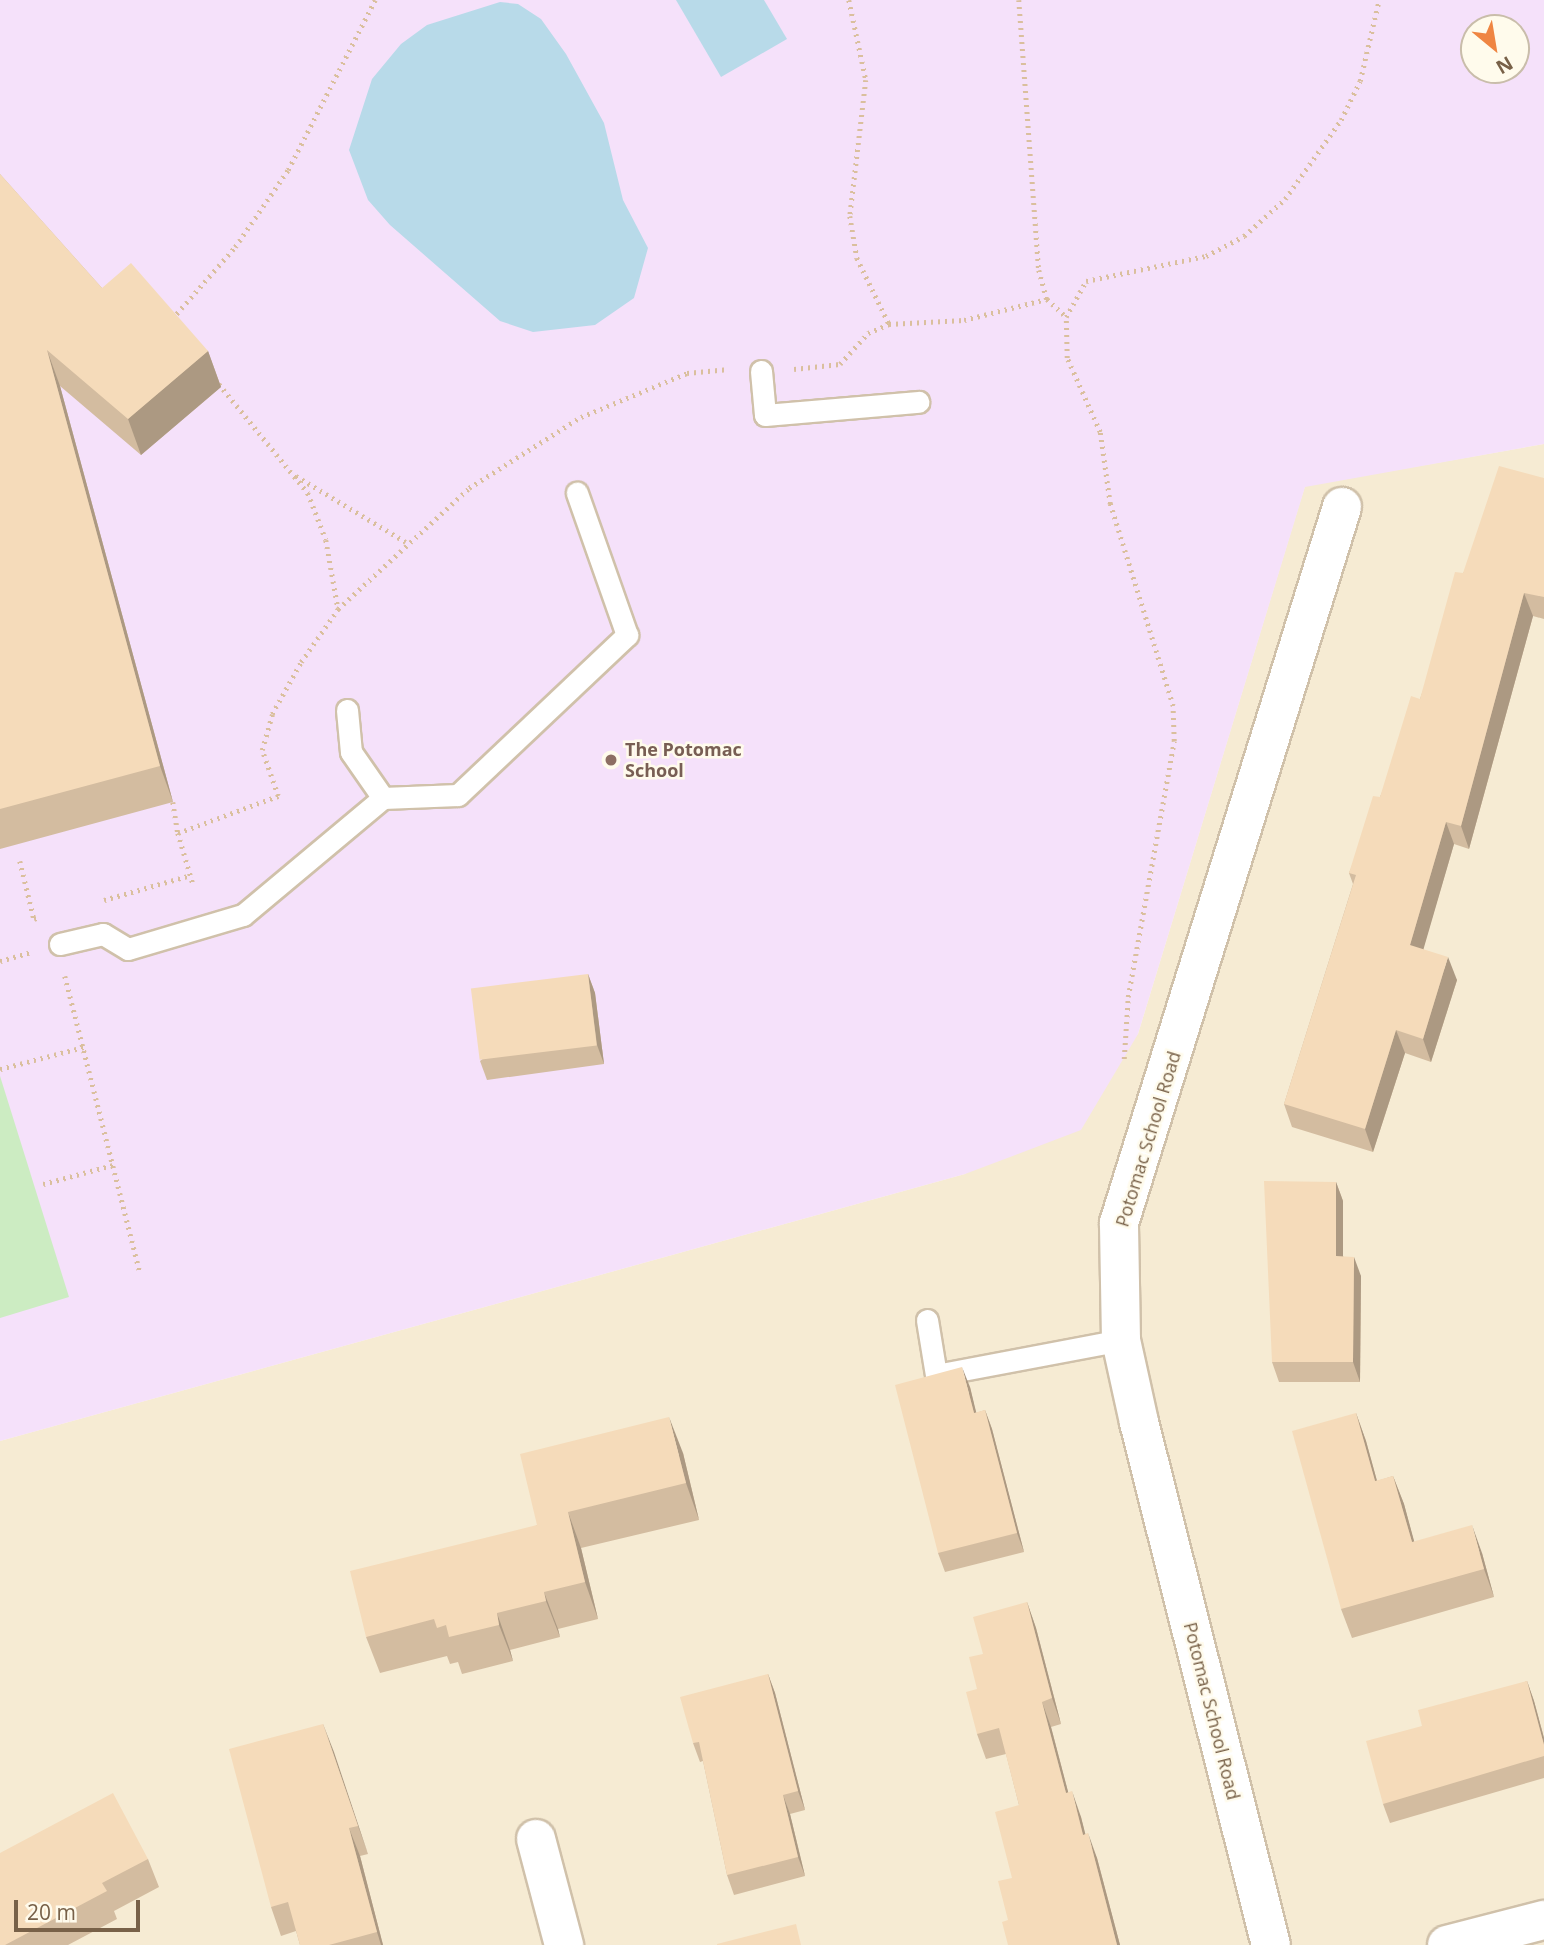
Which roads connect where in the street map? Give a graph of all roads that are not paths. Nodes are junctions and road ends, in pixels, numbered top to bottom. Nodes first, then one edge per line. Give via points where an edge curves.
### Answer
1 (761, 371) dead end
2 (918, 401) dead end
3 (577, 493) dead end
4 (1342, 507) dead end
5 (347, 710) dead end
6 (383, 798) junction
7 (60, 944) road end
8 (926, 1320) dead end
9 (1121, 1339) junction
10 (536, 1839) dead end
11 (1544, 1920) edge
12 (564, 1945) edge
13 (1271, 1945) edge
14 (1447, 1945) edge

1 - 2 lane via 765,415
3 - 6 lane via 627,635 458,795
4 - 9 street, Potomac School Road via 1119,1223
5 - 6 lane via 351,752
6 - 7 lane via 243,915 128,949 103,934
8 - 9 lane via 936,1375
9 - 13 street, Potomac School Road
10 - 12 street
11 - 14 street

